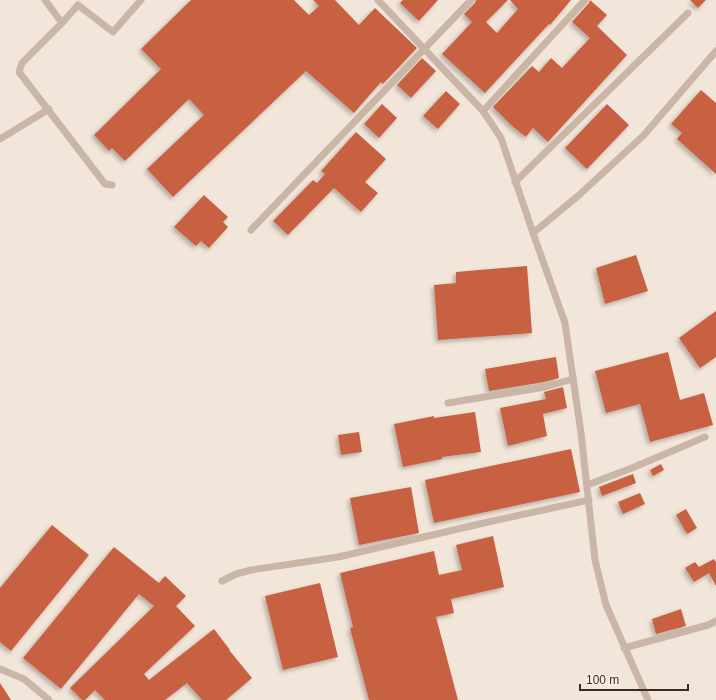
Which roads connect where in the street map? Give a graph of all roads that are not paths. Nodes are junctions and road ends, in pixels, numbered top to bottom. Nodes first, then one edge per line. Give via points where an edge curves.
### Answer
1 (45, 0) edge
2 (141, 0) edge
3 (378, 0) edge
4 (471, 0) edge
5 (585, 0) edge
6 (81, 2) edge
7 (688, 13) dead end
8 (62, 23) junction
9 (425, 49) junction
10 (716, 51) edge
11 (48, 109) junction
12 (483, 111) junction
13 (0, 139) edge
14 (515, 182) junction
15 (112, 185) dead end
16 (251, 230) dead end
17 (533, 233) junction
18 (573, 379) junction
19 (448, 404) dead end
20 (705, 437) dead end
21 (587, 485) junction
22 (589, 500) junction
23 (222, 580) dead end
24 (716, 621) edge
25 (624, 648) junction
26 (0, 669) edge
27 (49, 700) edge
28 (648, 700) edge

1 - 8 street
2 - 6 street via 113,32
3 - 9 street
4 - 9 street
5 - 12 street
6 - 8 street
7 - 14 street
8 - 11 street via 22,63 19,72
9 - 12 street
9 - 16 street
10 - 17 street via 644,135 578,196
11 - 13 street
11 - 15 street via 105,184
12 - 14 street via 501,138
14 - 17 street
17 - 18 street via 565,323
18 - 19 street via 545,387
18 - 21 street
20 - 21 street
21 - 22 street
22 - 23 street via 338,557 251,570
22 - 25 street via 595,560 602,590
24 - 25 street
25 - 28 street
26 - 27 street via 24,679

